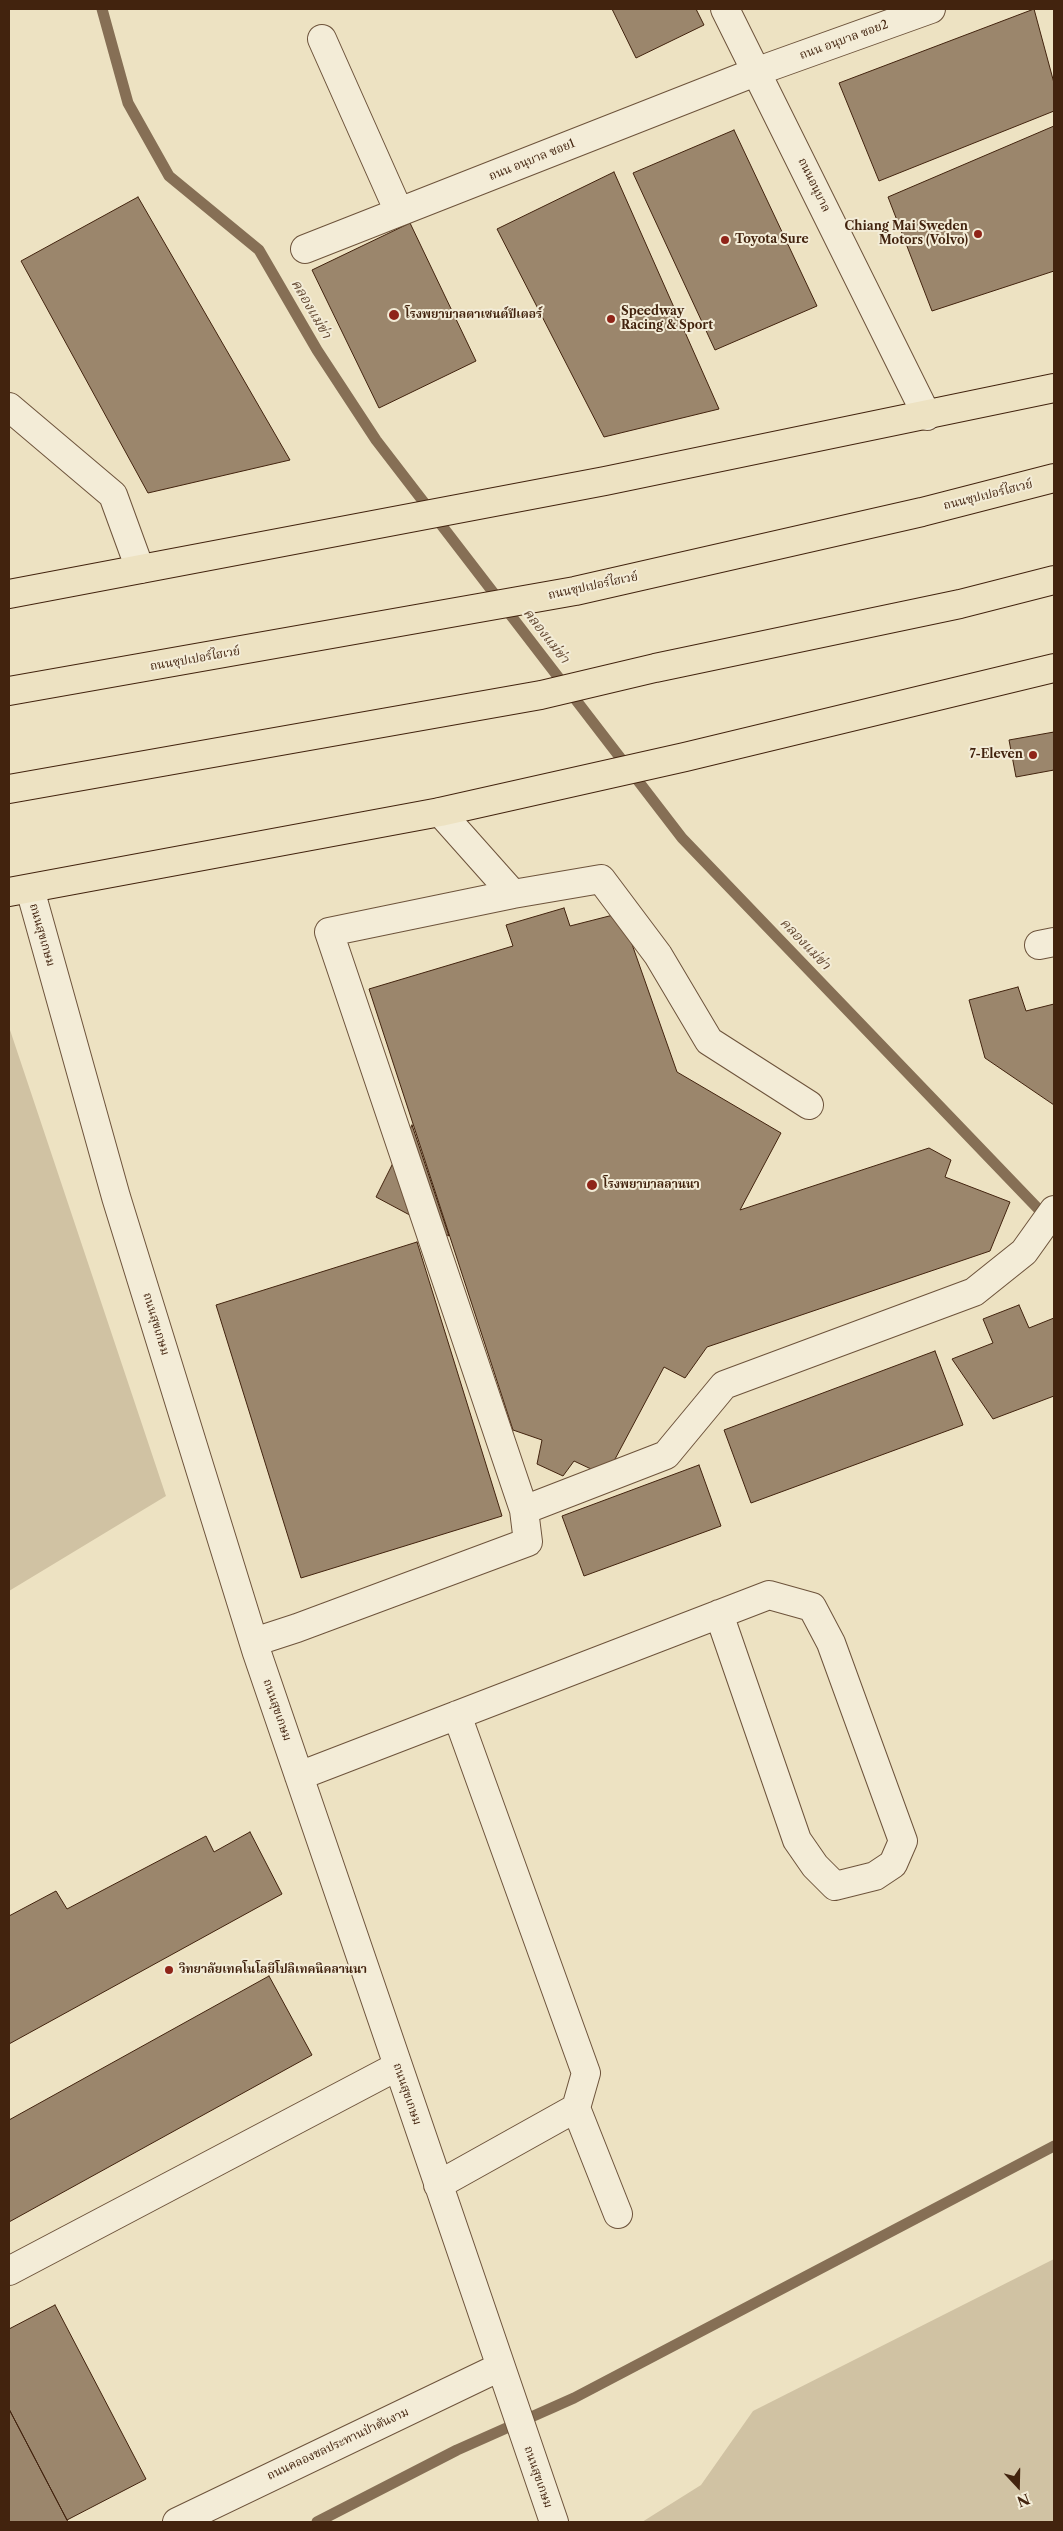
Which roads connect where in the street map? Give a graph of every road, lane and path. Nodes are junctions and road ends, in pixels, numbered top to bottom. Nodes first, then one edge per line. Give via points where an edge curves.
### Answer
1 (725, 9) edge
2 (931, 9) edge
3 (322, 39) dead end
4 (758, 70) junction
5 (399, 212) junction
6 (305, 249) dead end
7 (1054, 388) edge
8 (9, 407) edge
9 (927, 416) junction
10 (1054, 478) edge
11 (140, 569) junction
12 (1054, 580) edge
13 (9, 594) edge
14 (1054, 668) edge
15 (9, 691) edge
16 (9, 788) edge
17 (440, 812) junction
18 (19, 890) edge
19 (512, 894) junction
20 (809, 1105) dead end
21 (1054, 1210) edge
22 (524, 1510) junction
23 (720, 1614) junction
24 (254, 1642) junction
25 (457, 1715) junction
26 (299, 1776) junction
27 (398, 2066) junction
28 (576, 2108) junction
29 (438, 2185) junction
30 (618, 2214) dead end
31 (9, 2271) edge
32 (500, 2367) junction
33 (177, 2522) edge
34 (554, 2522) edge

1 - 4 street, ถนนอนุบาล
2 - 4 street, ถนน อนุบาล ซอย2
3 - 5 street
4 - 5 street, ถนน อนุบาล ซอย1
4 - 9 street, ถนนอนุบาล
5 - 6 street, ถนน อนุบาล ซอย1
7 - 9 main road
8 - 11 street via 113,496
9 - 11 main road
10 - 15 main road, ถนนซุปเปอร์ไฮเวย์ via 922,512 575,591
11 - 13 main road
12 - 16 main road via 960,604 541,694
14 - 17 main road
17 - 18 main road
17 - 19 street
18 - 24 street, ถนนสุขเกษม
19 - 20 street via 601,879 658,955 709,1041
19 - 22 street via 329,932
21 - 22 street via 1024,1252 974,1292 724,1385 666,1456
22 - 24 street via 528,1542
23 - 23 street via 797,1840 815,1866 835,1886 875,1876 893,1864 903,1841 831,1643 812,1607 768,1596
23 - 25 street
24 - 26 street, ถนนสุขเกษม
25 - 26 street
25 - 28 street via 586,2073
26 - 27 street, ถนนสุขเกษม
27 - 29 street, ถนนสุขเกษม
27 - 31 street
28 - 29 street
28 - 30 street
29 - 32 street, ถนนสุขเกษม
32 - 33 street, ถนนคลองชลประทานป่าตันงาม
32 - 34 street, ถนนสุขเกษม

